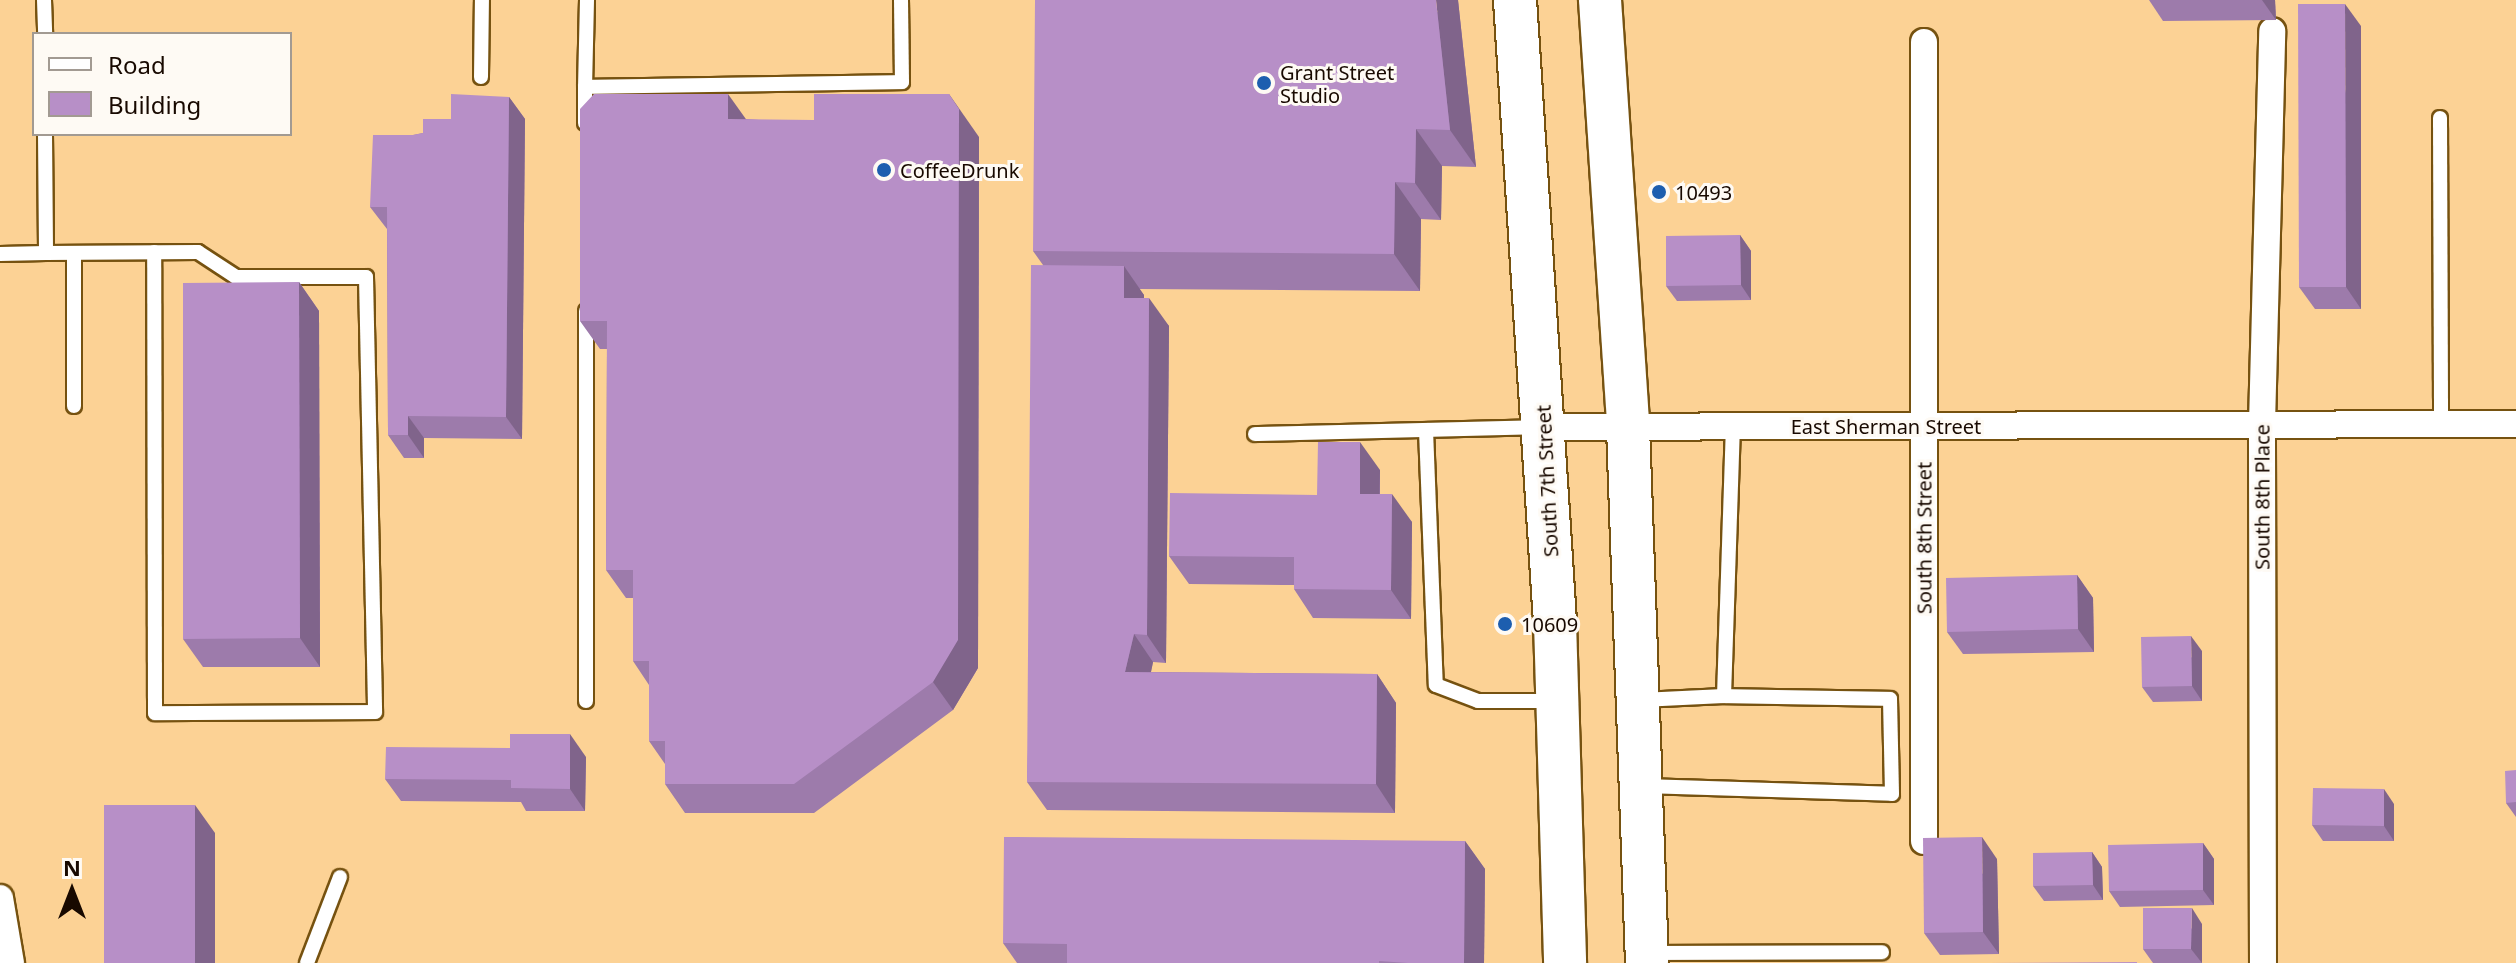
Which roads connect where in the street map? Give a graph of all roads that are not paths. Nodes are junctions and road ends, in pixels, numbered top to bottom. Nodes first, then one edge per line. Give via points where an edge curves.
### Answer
1 (44, 0) edge
2 (482, 0) edge
3 (587, 0) edge
4 (901, 0) edge
5 (1515, 0) edge
6 (1600, 0) edge
7 (2272, 31) dead end
8 (45, 32) edge
9 (1924, 42) dead end
10 (481, 77) dead end
11 (585, 87) junction
12 (2440, 118) dead end
13 (585, 134) edge
14 (45, 136) edge
15 (154, 252) junction
16 (46, 253) junction
17 (74, 253) junction
18 (0, 254) edge
19 (586, 292) edge
20 (74, 406) dead end
21 (2262, 424) junction
22 (2441, 424) junction
23 (2516, 424) edge
24 (1924, 426) junction
25 (1544, 427) junction
26 (1628, 427) junction
27 (1733, 427) junction
28 (1426, 430) junction
29 (1255, 434) dead end
30 (1724, 696) junction
31 (1641, 700) junction
32 (586, 701) dead end
33 (1559, 701) junction
34 (1643, 786) junction
35 (1924, 841) edge
36 (340, 877) dead end
37 (0, 898) edge
38 (1882, 952) dead end
39 (1647, 958) edge
40 (11, 963) edge
41 (307, 963) edge
42 (1565, 963) edge
43 (2263, 963) edge

1 - 8 lane
2 - 10 lane
3 - 11 lane
4 - 11 lane via 902,82
5 - 25 main road, South 7th Street
6 - 26 main road
7 - 21 street, South 8th Place
9 - 24 street, South 8th Street
11 - 13 lane
12 - 22 lane
14 - 16 lane
15 - 15 lane via 198,252 236,277 366,277 375,712 155,713
15 - 17 lane
16 - 17 lane
16 - 18 lane
17 - 20 lane
19 - 32 lane
21 - 22 street, East Sherman Street
21 - 24 street, East Sherman Street
21 - 43 street, South 8th Place
22 - 23 street, East Sherman Street
24 - 27 street, East Sherman Street
24 - 35 street, South 8th Street
25 - 26 street, East Sherman Street
25 - 28 lane, East Sherman Street
25 - 33 main road, South 7th Street
26 - 27 street, East Sherman Street
26 - 31 main road
27 - 30 lane
28 - 29 lane, East Sherman Street
28 - 33 lane via 1436,685 1478,701
30 - 31 lane
30 - 34 lane via 1890,699 1892,794
31 - 34 main road
33 - 42 main road, South 7th Street
34 - 39 main road
36 - 41 lane
37 - 40 street
38 - 39 lane

